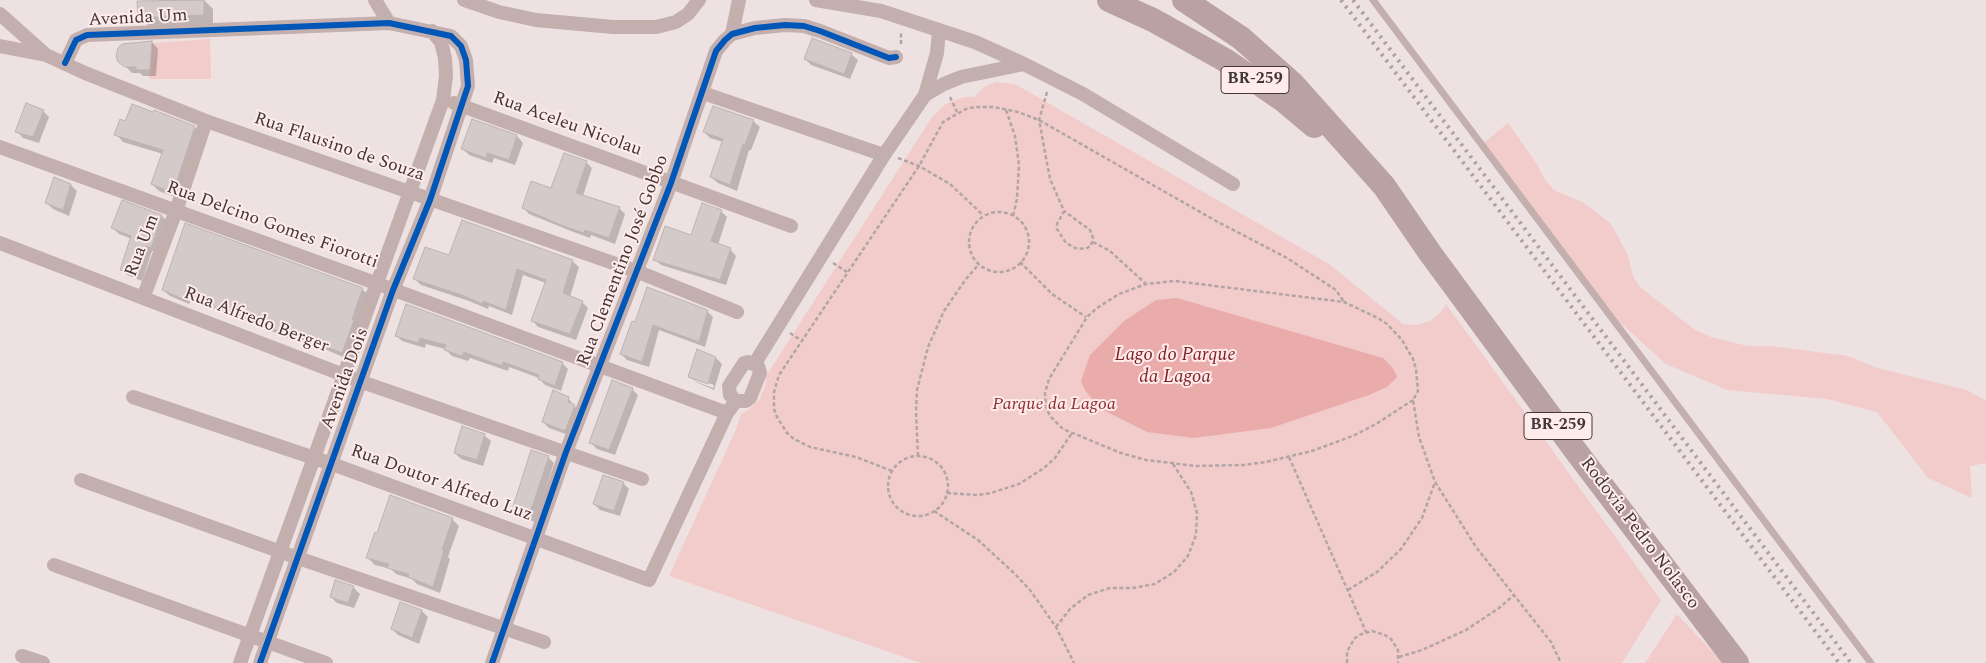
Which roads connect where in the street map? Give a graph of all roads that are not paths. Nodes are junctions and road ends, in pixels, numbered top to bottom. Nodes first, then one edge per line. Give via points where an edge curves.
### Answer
1 (375, 0) edge
2 (464, 0) edge
3 (699, 0) edge
4 (739, 0) edge
5 (816, 0) edge
6 (1109, 0) edge
7 (1184, 0) edge
8 (1373, 0) edge
9 (839, 1) edge
10 (879, 5) edge
11 (0, 14) edge
12 (389, 23) junction
13 (938, 30) junction
14 (432, 31) junction
15 (732, 34) junction
16 (0, 46) edge
17 (46, 56) junction
18 (896, 57) road end
19 (65, 63) junction
20 (1024, 64) junction
21 (703, 93) junction
22 (925, 95) junction
23 (443, 100) junction
24 (462, 105) junction
25 (206, 121) junction
26 (0, 147) edge
27 (884, 155) junction
28 (671, 183) junction
29 (1233, 184) dead end
30 (1384, 186) junction
31 (410, 193) junction
32 (430, 200) junction
33 (176, 211) junction
34 (791, 226) dead end
35 (0, 243) edge
36 (636, 271) junction
37 (378, 284) junction
38 (393, 290) junction
39 (143, 298) junction
40 (738, 312) dead end
41 (755, 363) junction
42 (599, 366) junction
43 (344, 375) junction
44 (362, 382) junction
45 (133, 398) dead end
46 (736, 401) junction
47 (727, 413) junction
48 (566, 452) junction
49 (314, 458) junction
50 (332, 464) junction
51 (642, 478) dead end
52 (81, 480) dead end
53 (536, 539) junction
54 (280, 552) junction
55 (298, 558) junction
56 (54, 565) dead end
57 (505, 628) junction
58 (250, 636) junction
59 (267, 642) junction
60 (544, 642) dead end
61 (22, 656) dead end
62 (43, 663) edge
63 (240, 663) edge
64 (260, 663) edge
65 (326, 663) edge
66 (492, 663) edge
67 (1737, 663) edge
68 (1870, 663) edge

1 - 12 street
2 - 3 street via 536,20 613,27 656,27 676,22 688,14
4 - 15 street
5 - 9 street
6 - 30 highway, Rodovia Pedro Nolasco / BR-259 via 1225,60 1283,100
7 - 30 highway, Rodovia Pedro Nolasco / BR-259 via 1241,38 1293,84
8 - 68 lane
9 - 10 street
10 - 13 street
11 - 17 street, Rua Flausino de Souza
12 - 14 street, Avenida Um
12 - 19 street, Avenida Um via 87,35 76,40
13 - 20 street
13 - 22 street via 936,54
14 - 23 street, Avenida Dois via 441,42 445,58
14 - 24 street, Avenida Um via 451,36 461,46 466,60 468,86
15 - 18 street via 755,28 804,26 889,58
15 - 21 street, Rua Clementino José Gobbo via 716,51
16 - 17 street
17 - 19 street, Rua Flausino de Souza
19 - 25 street, Rua Flausino de Souza
20 - 22 street via 961,77
20 - 29 street via 1083,94
21 - 27 street
21 - 28 street, Rua Clementino José Gobbo
22 - 27 street
23 - 24 street, Rua Aceleu Nicolau
23 - 31 street, Avenida Dois
24 - 28 street, Rua Aceleu Nicolau
24 - 32 street, Avenida Dois
25 - 31 street, Rua Flausino de Souza
25 - 33 street, Rua Um
26 - 33 street, Rua Delcino Gomes Fiorotti
27 - 41 street
28 - 34 street, Rua Aceleu Nicolau
28 - 36 street, Rua Clementino José Gobbo
30 - 67 highway, Rodovia Pedro Nolasco / BR-259 via 1578,454
31 - 32 street, Rua Flausino de Souza
31 - 37 street, Avenida Dois
32 - 36 street, Rua Flausino de Souza
32 - 38 street, Avenida Dois
33 - 37 street, Rua Delcino Gomes Fiorotti
33 - 39 street, Rua Um
35 - 39 street, Rua Alfredo Berger
36 - 40 street, Rua Flausino de Souza
36 - 42 street, Rua Clementino José Gobbo
37 - 38 street, Rua Delcino Gomes Fiorotti
37 - 43 street, Avenida Dois
38 - 42 street, Rua Delcino Gomes Fiorotti
38 - 44 street, Avenida Dois
39 - 43 street, Rua Alfredo Berger
41 - 46 street via 760,373 750,398
41 - 46 street via 744,363 729,386 730,395
42 - 47 street, Rua Delcino Gomes Fiorotti
42 - 48 street, Rua Clementino José Gobbo
43 - 44 street, Rua Alfredo Berger
43 - 49 street, Avenida Dois
44 - 48 street, Rua Alfredo Berger
44 - 50 street, Avenida Dois
45 - 49 street, Rua Doutor Alfredo Luz
46 - 47 street
47 - 53 street, Rua Doutor Alfredo Luz via 649,580
48 - 51 street, Rua Alfredo Berger
48 - 53 street, Rua Clementino José Gobbo
49 - 50 street, Rua Doutor Alfredo Luz
49 - 54 street, Avenida Dois
50 - 53 street, Rua Doutor Alfredo Luz
50 - 55 street, Avenida Dois
52 - 54 street
53 - 57 street, Rua Clementino José Gobbo
54 - 55 street
54 - 58 street, Avenida Dois
55 - 57 street
55 - 59 street, Avenida Dois
56 - 58 street
57 - 60 street
57 - 66 street, Rua Clementino José Gobbo
58 - 59 street
58 - 63 street, Avenida Dois
59 - 64 street, Avenida Dois
59 - 65 street
61 - 62 street

